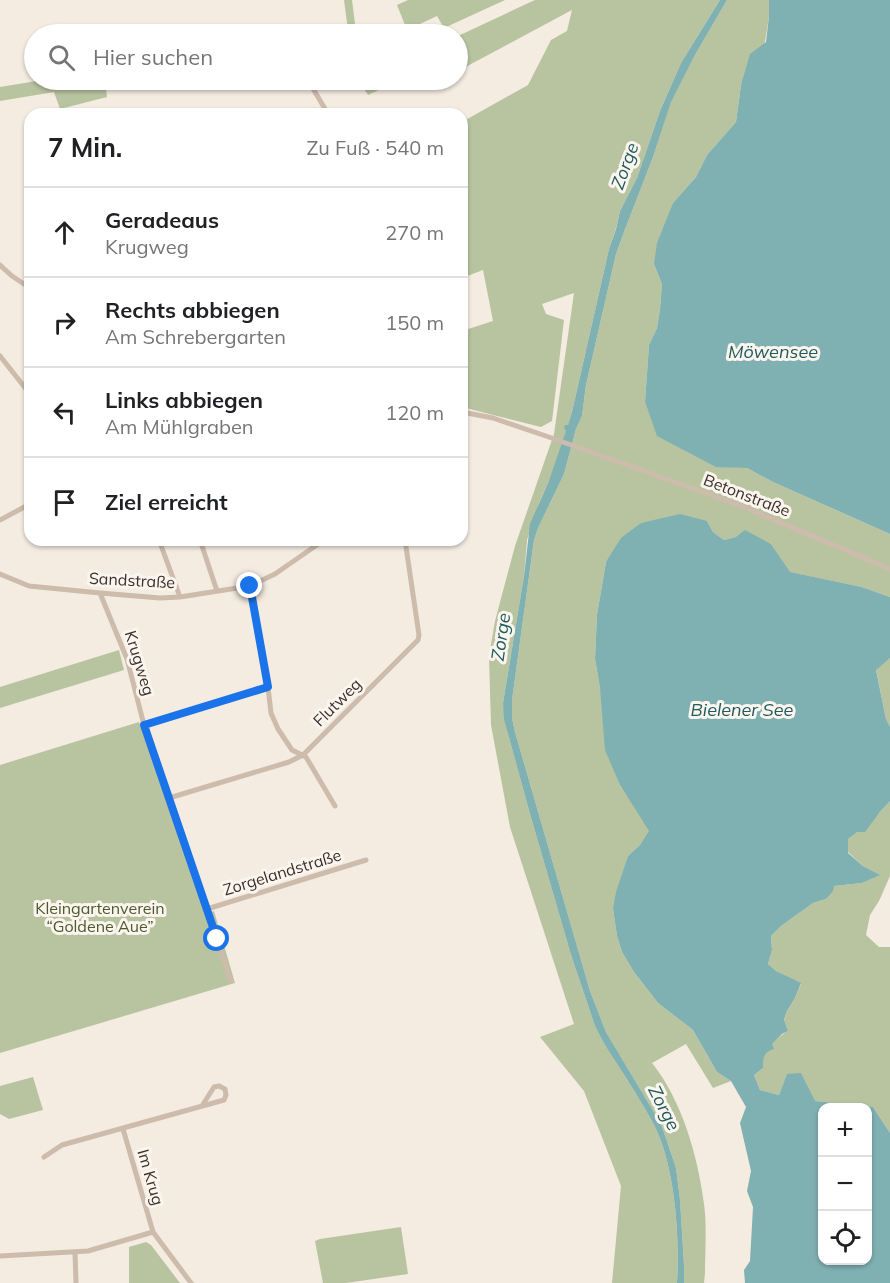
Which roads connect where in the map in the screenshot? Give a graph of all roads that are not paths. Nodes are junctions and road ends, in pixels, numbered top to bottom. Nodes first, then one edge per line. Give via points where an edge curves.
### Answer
1 (314, 90) edge
2 (324, 108) edge
3 (0, 265) edge
4 (24, 284) edge
5 (0, 356) edge
6 (24, 386) edge
7 (468, 413) edge
8 (24, 507) edge
9 (0, 520) edge
10 (161, 546) edge
11 (202, 546) edge
12 (315, 546) edge
13 (406, 546) edge
14 (890, 569) edge
15 (0, 574) edge
16 (250, 586) junction
17 (218, 591) junction
18 (99, 593) junction
19 (180, 597) junction
20 (268, 687) junction
21 (144, 725) junction
22 (303, 755) junction
23 (169, 798) junction
24 (335, 806) dead end
25 (366, 860) dead end
26 (207, 909) junction
27 (231, 981) dead end
28 (202, 1106) junction
29 (123, 1129) junction
30 (44, 1157) dead end
31 (153, 1232) junction
32 (75, 1252) junction
33 (0, 1256) edge
34 (76, 1283) edge
35 (190, 1283) edge

1 - 2 street
3 - 4 street
5 - 6 street
7 - 14 street, Betonstraße via 553,438 739,505
8 - 9 street
10 - 19 street
11 - 17 street
12 - 16 street, Sandstraße
13 - 22 street, Flutweg via 418,640
15 - 18 street, Sandstraße via 29,586
16 - 17 street, Sandstraße
16 - 20 street
17 - 19 street, Sandstraße
18 - 19 street, Sandstraße
18 - 21 street, Krugweg via 127,659
20 - 21 street
20 - 22 street via 278,729 292,750
21 - 23 street, Krugweg
22 - 23 street, Flutweg
22 - 24 street
23 - 26 street, Krugweg
25 - 26 street, Zorgelandstraße
26 - 27 street, Krugweg
28 - 28 street via 224,1100 225,1089 214,1087
28 - 29 street
29 - 30 street via 62,1145
29 - 31 street, Im Krug
31 - 32 street
31 - 35 street, Im Krug
32 - 33 street
32 - 34 street

